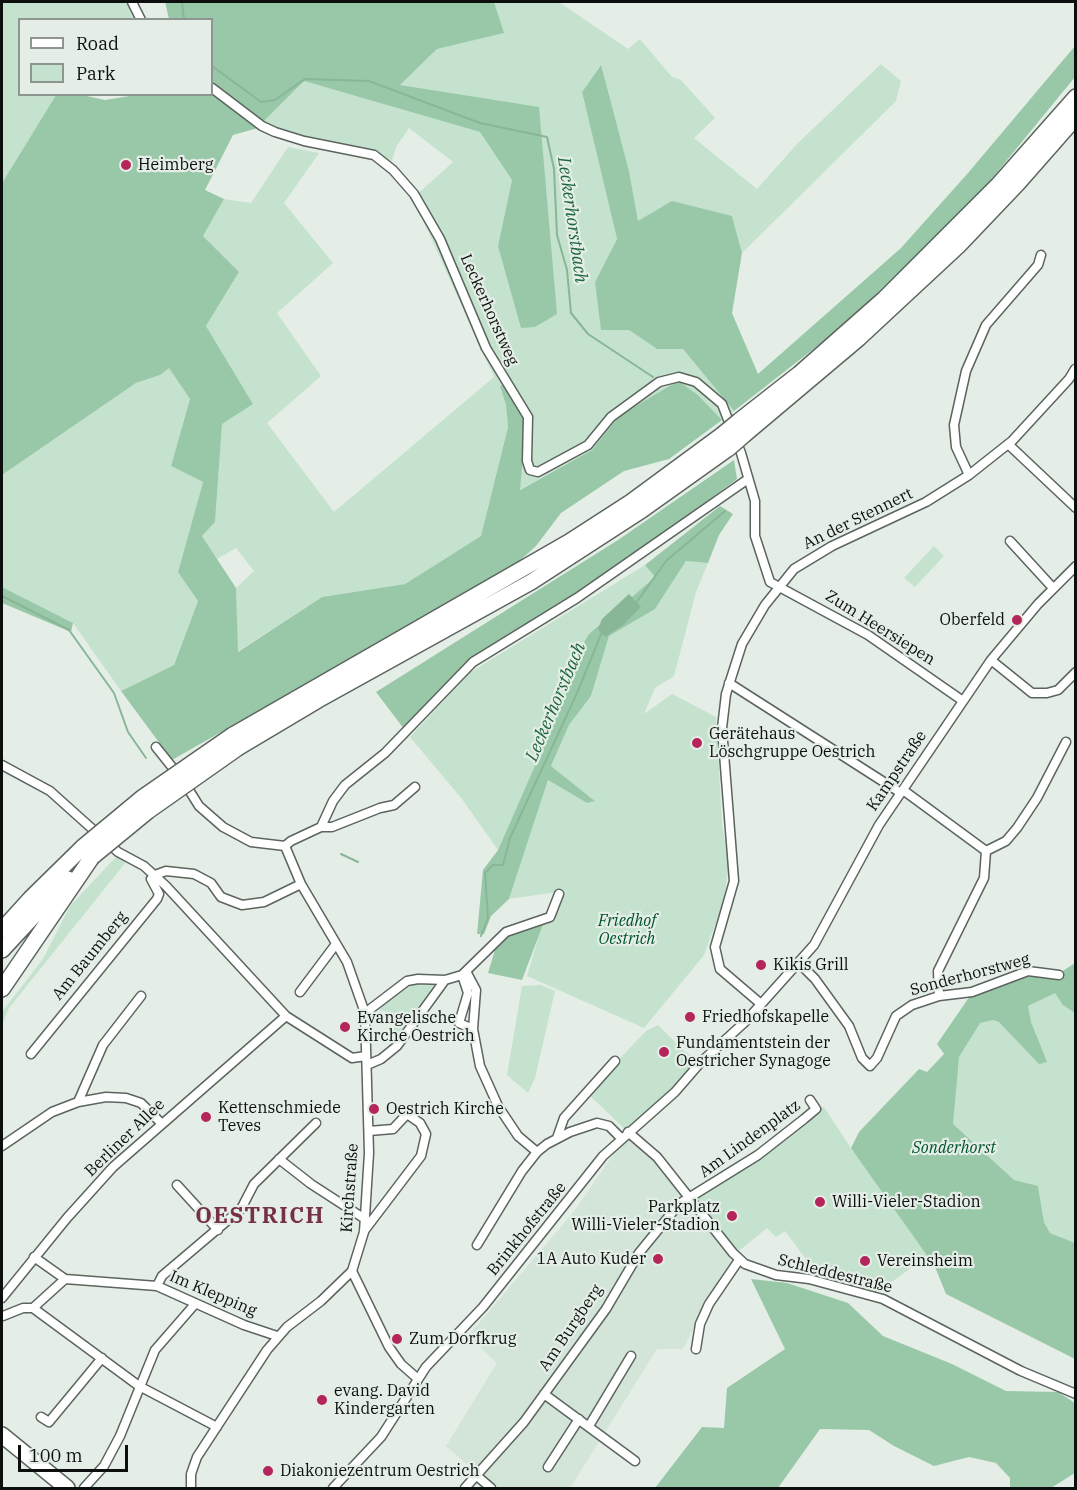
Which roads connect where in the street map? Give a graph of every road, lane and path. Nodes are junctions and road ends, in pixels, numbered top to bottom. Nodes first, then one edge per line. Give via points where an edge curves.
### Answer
1 (132, 2) edge
2 (140, 18) edge
3 (213, 89) edge
4 (1076, 97) edge
5 (1076, 117) edge
6 (958, 246) junction
7 (1041, 255) dead end
8 (936, 283) dead end
9 (1075, 369) edge
10 (802, 398) dead end
11 (770, 416) junction
12 (742, 428) junction
13 (725, 441) junction
14 (1008, 444) junction
15 (696, 454) junction
16 (662, 470) dead end
17 (969, 475) junction
18 (748, 479) junction
19 (1075, 507) edge
20 (550, 541) dead end
21 (1010, 541) dead end
22 (1076, 566) edge
23 (778, 586) junction
24 (494, 587) junction
25 (1053, 588) junction
26 (991, 660) junction
27 (1076, 672) edge
28 (729, 683) junction
29 (963, 701) junction
30 (236, 741) junction
31 (1066, 742) dead end
32 (156, 747) dead end
33 (2, 765) edge
34 (415, 787) dead end
35 (902, 791) junction
36 (321, 827) junction
37 (285, 846) junction
38 (986, 851) junction
39 (88, 852) junction
40 (155, 875) junction
41 (301, 884) junction
42 (559, 894) dead end
43 (2, 930) edge
44 (336, 944) junction
45 (2, 950) edge
46 (799, 963) junction
47 (466, 973) junction
48 (1059, 975) dead end
49 (445, 980) junction
50 (2, 989) edge
51 (300, 992) dead end
52 (141, 996) dead end
53 (939, 996) junction
54 (761, 1004) junction
55 (365, 1013) junction
56 (286, 1016) junction
57 (473, 1029) junction
58 (31, 1054) dead end
59 (366, 1060) junction
60 (615, 1061) dead end
61 (810, 1100) dead end
62 (78, 1102) junction
63 (161, 1123) junction
64 (316, 1123) dead end
65 (369, 1131) junction
66 (624, 1135) junction
67 (557, 1138) junction
68 (2, 1146) edge
69 (537, 1152) junction
70 (279, 1159) junction
71 (177, 1185) dead end
72 (690, 1197) junction
73 (365, 1219) junction
74 (218, 1230) junction
75 (363, 1232) junction
76 (477, 1245) dead end
77 (34, 1257) junction
78 (739, 1260) junction
79 (352, 1271) junction
80 (65, 1279) junction
81 (157, 1286) junction
82 (2, 1298) edge
83 (195, 1304) junction
84 (33, 1308) junction
85 (3, 1316) edge
86 (277, 1336) junction
87 (696, 1349) dead end
88 (631, 1356) dead end
89 (102, 1358) junction
90 (418, 1379) junction
91 (139, 1386) junction
92 (544, 1394) junction
93 (1076, 1394) edge
94 (41, 1416) dead end
95 (579, 1419) junction
96 (589, 1426) junction
97 (217, 1427) junction
98 (2, 1435) edge
99 (635, 1461) dead end
100 (548, 1467) dead end
101 (477, 1476) junction
102 (67, 1488) edge
103 (84, 1488) edge
104 (192, 1488) edge
105 (333, 1488) edge
106 (465, 1488) edge
107 (491, 1488) edge

1 - 2 street
3 - 18 street, Leckerhorstweg via 274,132 374,155 414,194 444,247 490,355 528,417 530,470 538,472 588,445 626,405 659,382 679,377 696,382 722,404
4 - 12 highway via 999,184 884,299
5 - 6 highway
6 - 8 highway
6 - 11 highway
7 - 17 street via 1038,266 986,325 966,371 954,425 956,447
9 - 14 street, An der Stennert
10 - 11 highway
11 - 12 highway
12 - 13 highway, bridge
13 - 15 highway
13 - 30 highway via 642,510 531,582
14 - 17 street, An der Stennert
14 - 19 street
15 - 16 highway
15 - 24 highway via 631,502
17 - 23 street, An der Stennert via 919,506 806,560
18 - 23 street, Leckerhorstweg via 755,501 758,546 770,582
18 - 36 street via 577,598 473,662 385,753 345,785
20 - 24 highway
21 - 25 street
22 - 25 street, Kampstraße
23 - 28 street, An der Stennert via 750,627
23 - 29 street, Zum Heersiepen via 868,635
24 - 30 highway
25 - 26 street, Kampstraße
26 - 27 street via 1032,693 1058,690
26 - 29 street, Kampstraße
28 - 35 street
28 - 54 street, An der Stennert via 722,728 734,881 715,947 716,959 720,969
29 - 35 street, Kampstraße
30 - 39 highway, bridge via 142,798
31 - 38 street via 1017,828 1006,840
32 - 37 street via 199,807 223,827 251,842
33 - 40 street via 50,791 117,852
34 - 36 street via 394,805 332,827
35 - 38 street
35 - 46 street, Kampstraße via 874,832 827,925
36 - 37 street
37 - 41 street, Kirchstraße
38 - 53 street via 984,878 938,971
39 - 43 highway via 31,898
39 - 45 highway
39 - 50 highway
40 - 41 street via 166,871 194,874 211,883 221,897 242,904 264,902
40 - 56 street
40 - 58 street, Am Baumberg via 151,879 159,894 157,899
41 - 44 street, Kirchstraße
42 - 47 street via 550,917 506,932
44 - 51 street
44 - 55 street, Kirchstraße via 347,962
46 - 53 street, Sonderhorstweg via 849,1026 862,1058 870,1066 900,1012
46 - 54 street, Kampstraße
47 - 49 street
47 - 57 street via 476,990
47 - 57 street via 468,993 459,1023
48 - 53 street, Sonderhorstweg via 1028,971 972,992
49 - 55 street via 407,981
49 - 59 street via 397,1046 381,1059
52 - 62 street via 103,1044
54 - 66 street, Brinkhofstraße via 675,1092
55 - 59 street, Kirchstraße
56 - 59 street via 352,1058
56 - 63 street, Berliner Allee
57 - 69 street via 480,1066 498,1106 518,1136
59 - 65 street, Kirchstraße
60 - 67 street via 564,1118
61 - 72 street, Am Lindenplatz via 816,1109 804,1119 759,1155
62 - 63 street via 126,1098 141,1103
62 - 68 street via 40,1119
63 - 77 street, Berliner Allee via 113,1167
64 - 70 street
65 - 73 street, Kirchstraße
65 - 75 street via 393,1129 407,1114 420,1123 426,1134 421,1156
66 - 67 street, Schleddestraße via 597,1123
66 - 72 street, Schleddestraße via 657,1157
66 - 90 street, Brinkhofstraße via 483,1307
67 - 69 street
69 - 76 street
70 - 73 street
70 - 74 street via 254,1184 241,1209
71 - 74 street
72 - 78 street, Schleddestraße
72 - 92 street, Am Burgberg via 639,1253 606,1309
73 - 75 street, Kirchstraße
74 - 81 street via 162,1276
75 - 79 street, Kirchstraße
77 - 80 street
77 - 82 street, Berliner Allee
78 - 87 street via 709,1304 700,1324
78 - 93 street, Schleddestraße via 764,1272 883,1299 1020,1371
79 - 86 street, Kirchstraße
79 - 90 street via 389,1347
80 - 81 street, Im Klepping
80 - 84 street
81 - 83 street, Im Klepping
83 - 86 street, Im Klepping
83 - 91 street via 155,1350
84 - 85 street
84 - 89 street
86 - 97 street, Kirchstraße
88 - 96 street
89 - 91 street
89 - 94 street via 49,1422
90 - 105 street, Brinkhofstraße via 390,1425
91 - 97 street
91 - 103 street via 120,1437 104,1466
92 - 95 street
92 - 101 street, Am Burgberg
95 - 96 street
95 - 100 street
96 - 99 street
97 - 104 street, Kirchstraße via 197,1457 191,1474
98 - 102 highway
101 - 106 street, Am Burgberg
101 - 107 street

